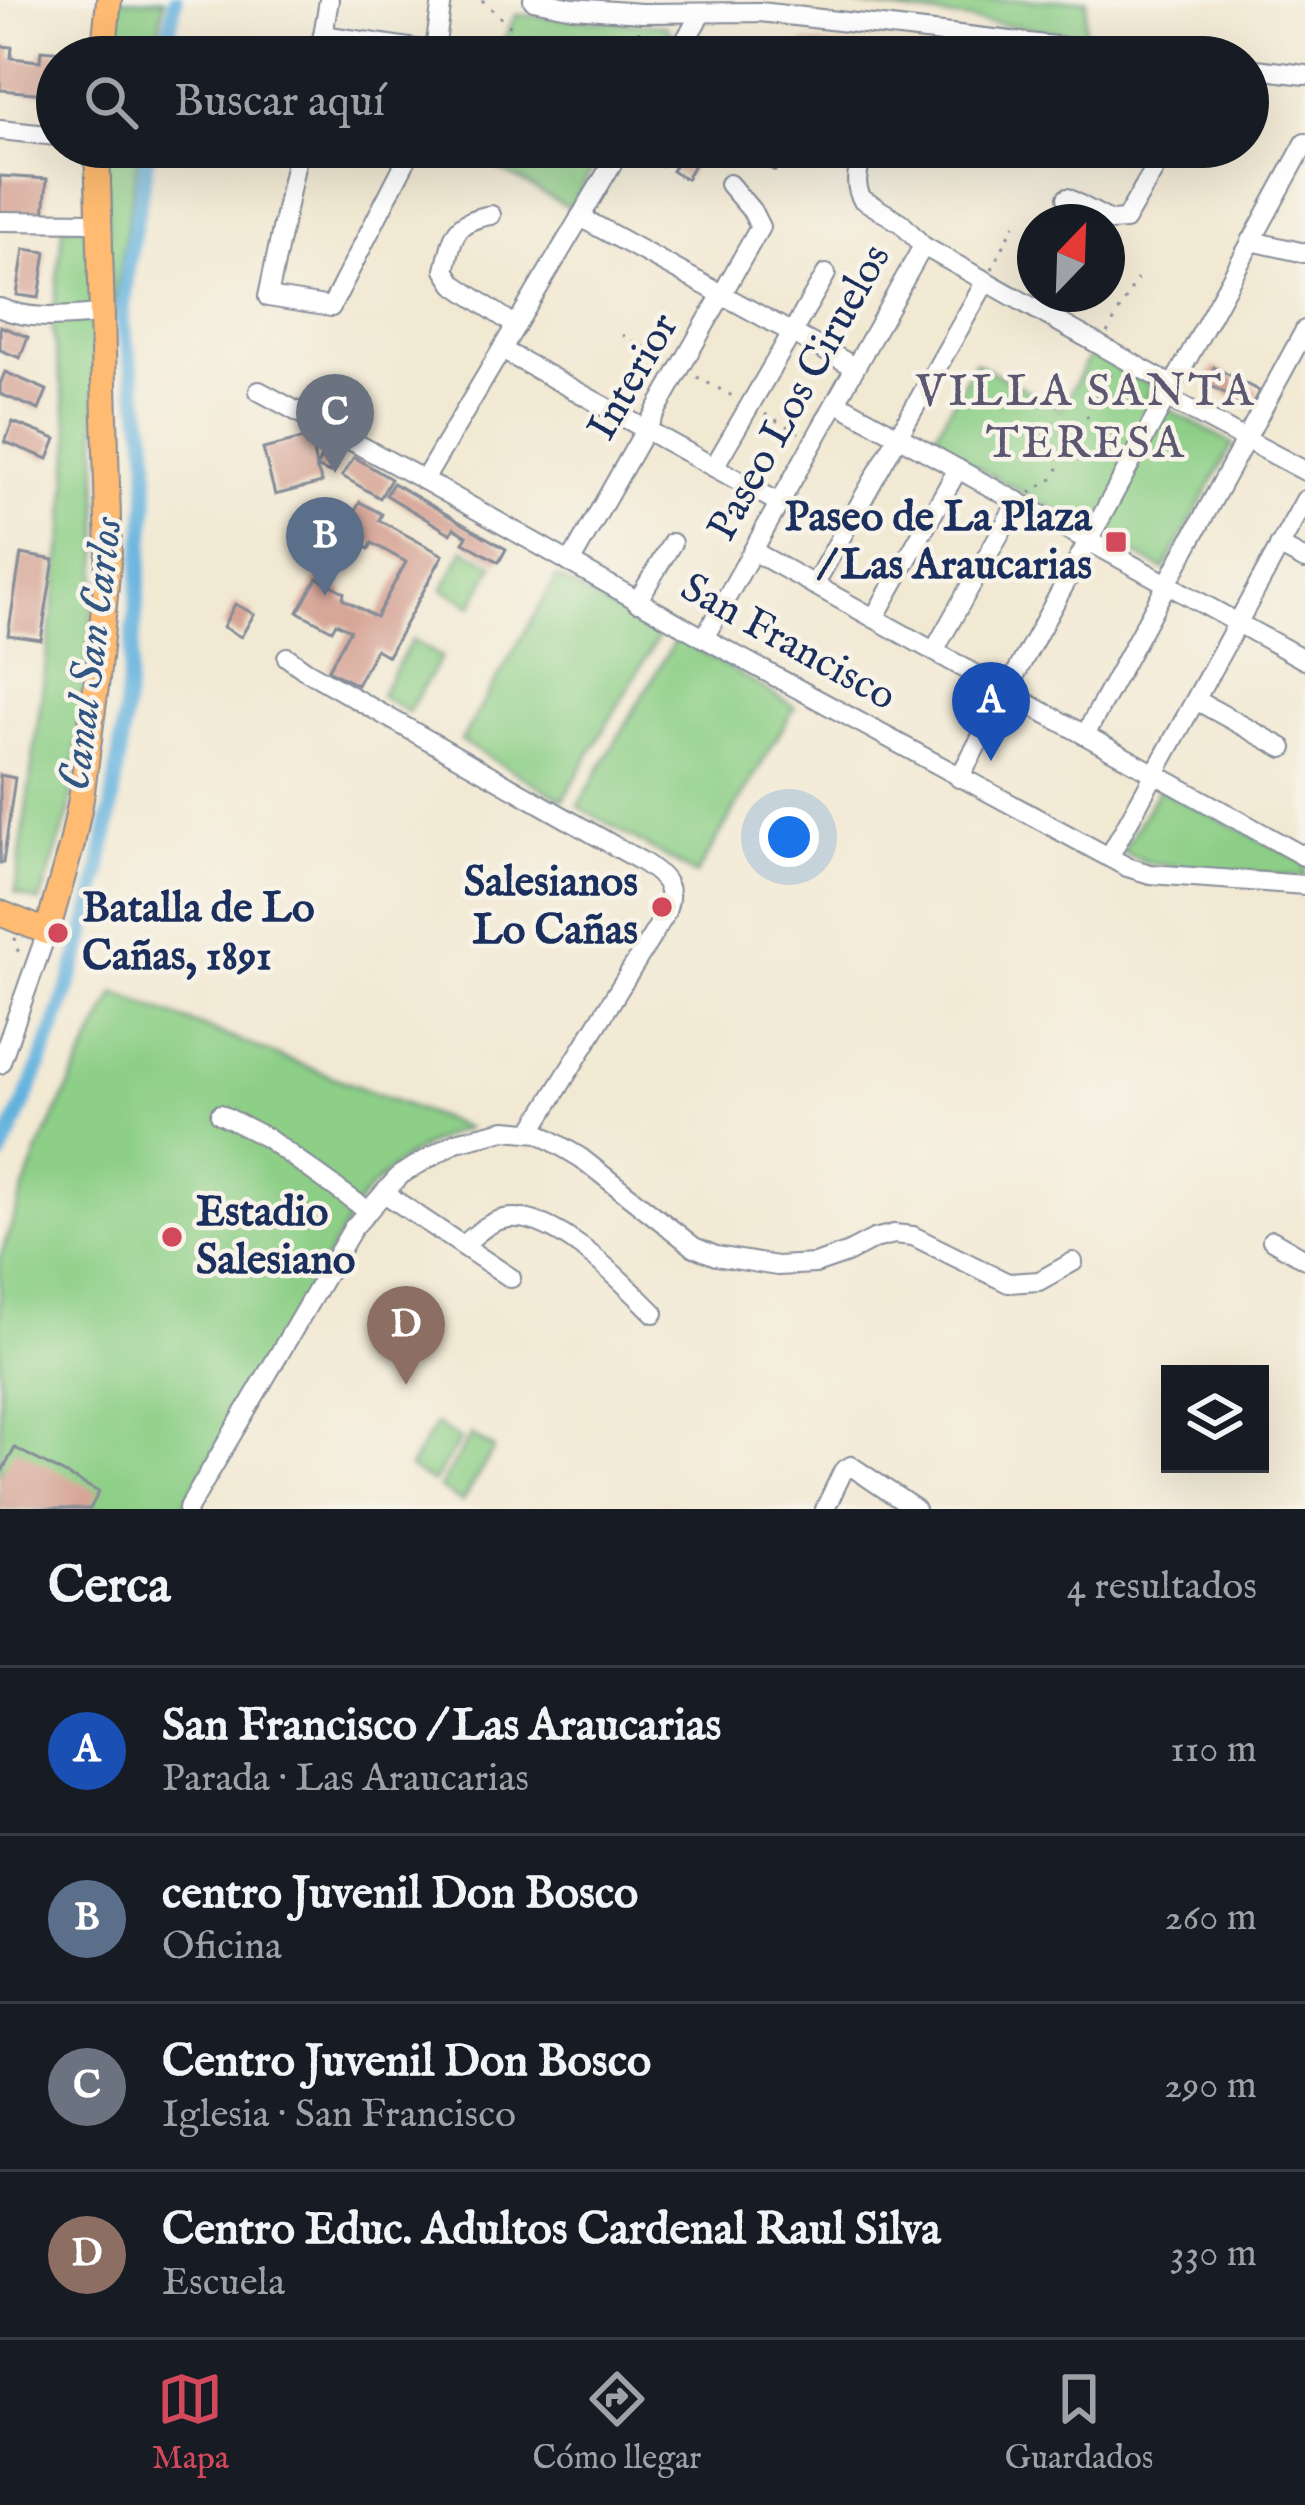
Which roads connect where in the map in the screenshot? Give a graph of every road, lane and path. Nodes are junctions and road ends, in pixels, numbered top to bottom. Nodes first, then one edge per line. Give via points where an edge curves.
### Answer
1 (109, 0) edge
2 (329, 0) edge
3 (442, 0) edge
4 (482, 0) edge
5 (533, 0) edge
6 (641, 14) junction
7 (701, 14) junction
8 (323, 35) joint
9 (105, 36) edge
10 (329, 36) edge
11 (437, 36) edge
12 (520, 36) edge
13 (638, 36) edge
14 (688, 36) edge
15 (945, 36) edge
16 (1269, 71) edge
17 (1305, 75) edge
18 (0, 130) edge
19 (36, 134) edge
20 (1305, 142) edge
21 (98, 168) edge
22 (295, 168) edge
23 (402, 168) edge
24 (609, 168) edge
25 (860, 168) edge
26 (1155, 168) edge
27 (729, 184) dead end
28 (1067, 198) dead end
29 (491, 215) dead end
30 (580, 217) junction
31 (1017, 220) edge
32 (0, 221) edge
33 (91, 221) dead end
34 (1251, 242) junction
35 (923, 246) junction
36 (1305, 253) edge
37 (826, 274) dead end
38 (1137, 279) dead end
39 (986, 281) junction
40 (722, 294) junction
41 (0, 308) edge
42 (102, 314) junction
43 (516, 326) junction
44 (1305, 330) edge
45 (792, 333) junction
46 (622, 335) dead end
47 (1101, 345) junction
48 (502, 350) junction
49 (1121, 357) junction
50 (855, 367) junction
51 (681, 368) junction
52 (259, 391) dead end
53 (1170, 392) junction
54 (836, 402) junction
55 (750, 406) junction
56 (646, 429) junction
57 (898, 436) junction
58 (1246, 439) junction
59 (814, 441) junction
60 (714, 467) junction
61 (958, 469) junction
62 (1305, 471) edge
63 (424, 480) junction
64 (1305, 500) edge
65 (1018, 501) junction
66 (779, 503) junction
67 (1089, 540) junction
68 (672, 544) dead end
69 (1280, 546) junction
70 (753, 550) junction
71 (1305, 560) edge
72 (570, 563) junction
73 (1167, 584) junction
74 (814, 585) junction
75 (637, 602) junction
76 (874, 618) junction
77 (1238, 623) junction
78 (704, 638) junction
79 (934, 651) junction
80 (287, 657) dead end
81 (1305, 660) edge
82 (1006, 692) junction
83 (1196, 700) junction
84 (1085, 735) junction
85 (1283, 748) dead end
86 (1155, 774) junction
87 (959, 778) junction
88 (1304, 855) edge
89 (1109, 857) junction
90 (1305, 885) edge
91 (11, 918) edge
92 (47, 932) junction
93 (22, 960) dead end
94 (0, 1064) edge
95 (220, 1114) dead end
96 (531, 1132) junction
97 (384, 1193) junction
98 (368, 1211) junction
99 (1272, 1240) dead end
100 (464, 1245) junction
101 (1305, 1259) edge
102 (1072, 1262) dead end
103 (511, 1278) dead end
104 (653, 1312) dead end
105 (188, 1509) edge
106 (825, 1509) edge
107 (915, 1509) edge

1 - 9 main road
2 - 8 street
3 - 11 street
4 - 12 path
5 - 6 street
6 - 7 street
6 - 13 path
7 - 14 street
7 - 15 street via 760,13
8 - 10 street
16 - 17 street
18 - 19 street
20 - 34 street
21 - 42 main road
22 - 23 street via 268,297 331,307
24 - 30 street
25 - 35 street via 859,194
26 - 28 street via 1125,220 1110,221
27 - 40 street, Interior via 760,227
29 - 43 street via 467,219 455,232 445,270
30 - 40 street
30 - 43 street
31 - 39 path
32 - 33 street
34 - 36 street
34 - 53 street
35 - 39 street
35 - 50 street, Paseo Los Ciruelos
37 - 45 street
38 - 47 path
39 - 47 street
39 - 57 street
40 - 45 street
40 - 51 street, Interior
41 - 42 street via 40,318
42 - 92 main road via 109,522 98,679 82,799
43 - 48 street
44 - 58 street
45 - 50 street
45 - 55 street
46 - 51 path
47 - 49 street
48 - 56 street
48 - 63 street
49 - 53 street
49 - 65 path via 1052,478
50 - 54 street, Paseo Los Ciruelos
51 - 55 path
51 - 56 street, Interior
52 - 63 street, San Francisco
53 - 58 street
53 - 67 street
54 - 57 street
54 - 59 street, Paseo Los Ciruelos
55 - 59 path
55 - 60 street
56 - 60 street
56 - 72 street, Interior
57 - 61 street
57 - 74 street
58 - 62 street
58 - 73 street
59 - 66 street, Paseo Los Ciruelos
60 - 66 street
61 - 65 street
61 - 76 street
63 - 72 street, San Francisco
64 - 69 street
65 - 67 street
65 - 79 street
66 - 70 street, Paseo Los Ciruelos
67 - 73 street
67 - 82 street
68 - 75 street
69 - 71 street
69 - 77 street
70 - 74 street
70 - 78 street, Paseo Los Ciruelos
72 - 75 street, San Francisco
73 - 77 street
73 - 84 street
74 - 76 street
75 - 78 street, San Francisco
76 - 79 street
77 - 81 street
77 - 83 street
78 - 87 street, San Francisco
79 - 82 street
80 - 96 street via 664,878 670,895 663,918
82 - 84 street
82 - 87 street
83 - 85 street
83 - 86 street
84 - 86 street
86 - 88 street
86 - 89 street
87 - 89 street, San Francisco
89 - 90 street, San Francisco via 1150,874
91 - 92 main road
91 - 93 path
92 - 94 street
95 - 98 street
96 - 97 street via 456,1142
96 - 102 street via 581,1158 716,1256 815,1264 894,1234 1008,1283 1040,1281
97 - 98 street
97 - 100 street
98 - 105 street
99 - 101 street
100 - 103 street
100 - 104 street via 501,1219 527,1221 589,1251
106 - 107 street via 851,1466

